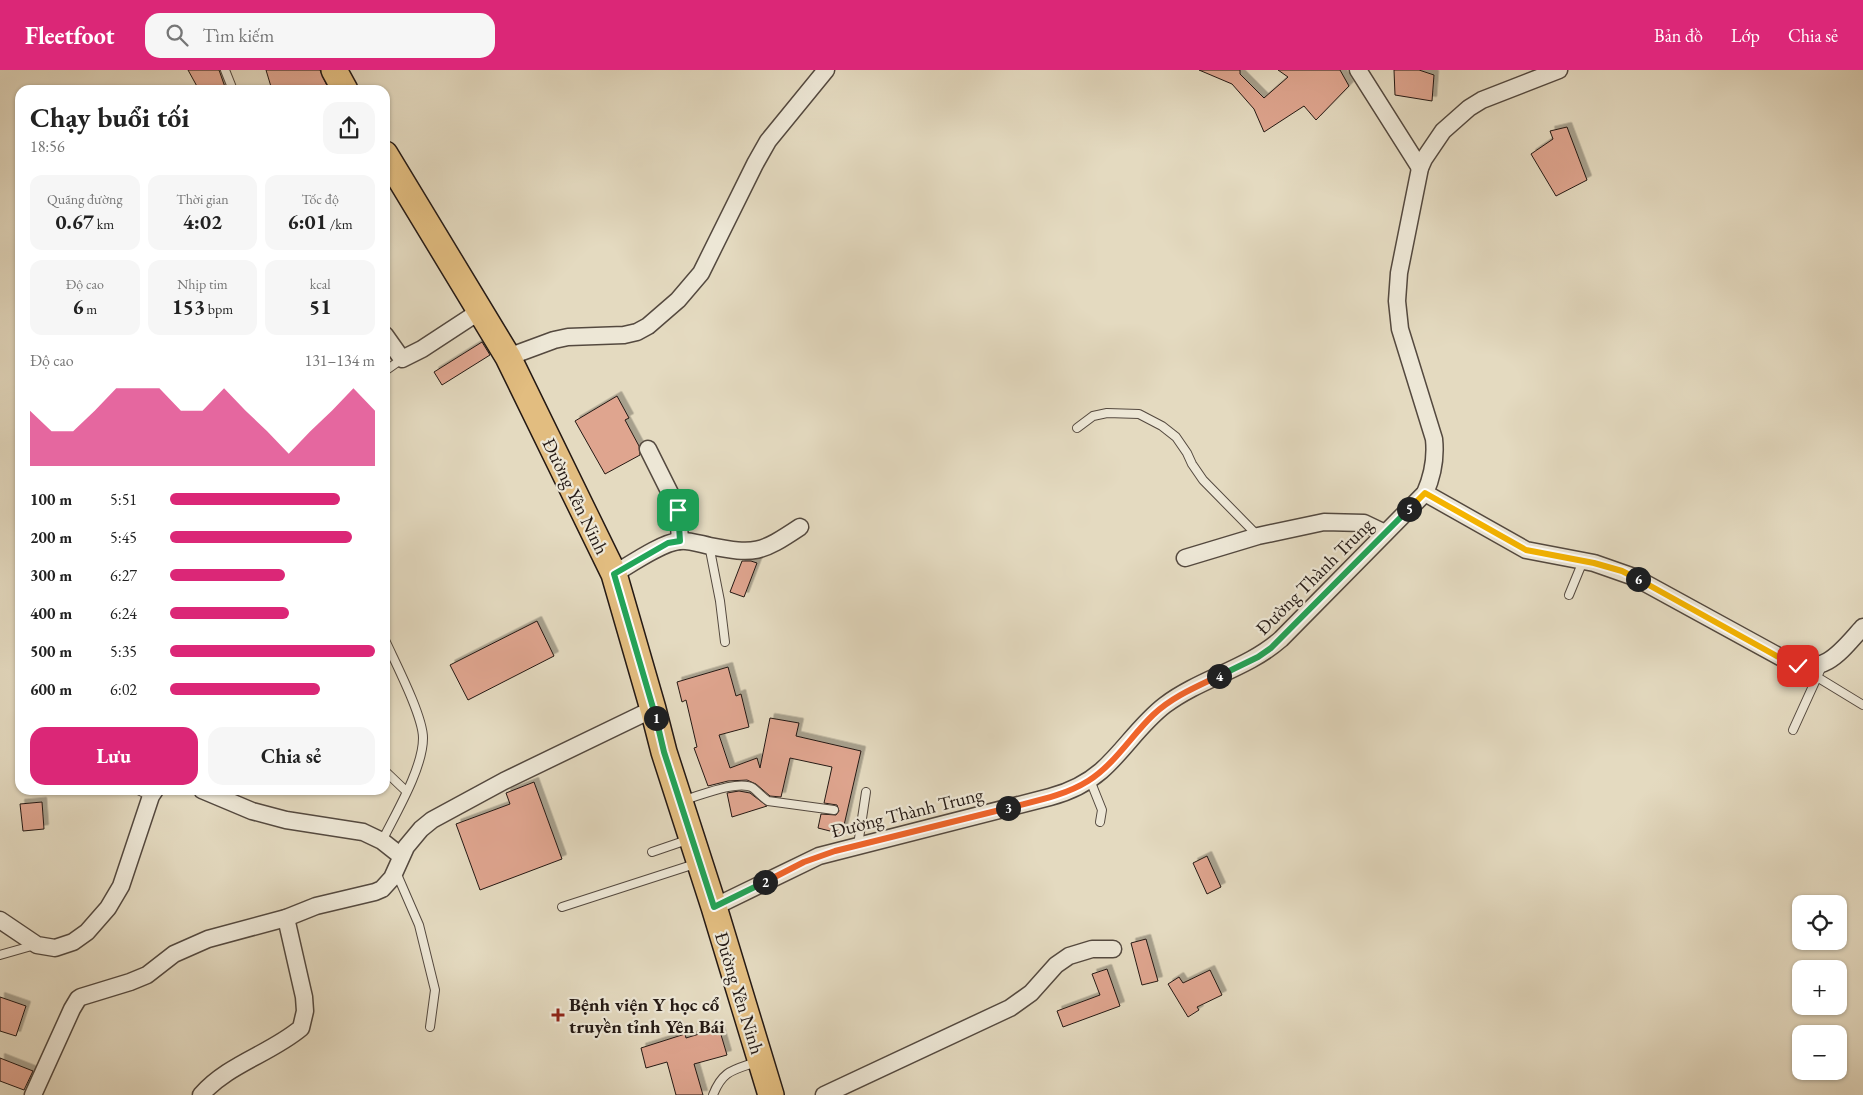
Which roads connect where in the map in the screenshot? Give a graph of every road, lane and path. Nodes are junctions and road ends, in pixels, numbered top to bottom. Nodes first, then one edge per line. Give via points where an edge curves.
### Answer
1 (225, 70) edge
2 (334, 70) edge
3 (826, 70) edge
4 (1358, 70) edge
5 (1560, 70) edge
6 (230, 85) edge
7 (342, 85) edge
8 (390, 162) edge
9 (1420, 168) junction
10 (480, 311) junction
11 (390, 342) edge
12 (508, 358) junction
13 (402, 359) junction
14 (390, 367) edge
15 (1077, 428) dead end
16 (648, 449) dead end
17 (1425, 493) junction
18 (800, 527) dead end
19 (1385, 533) junction
20 (1258, 536) junction
21 (680, 541) junction
22 (709, 545) junction
23 (1185, 558) dead end
24 (1583, 561) junction
25 (614, 574) junction
26 (1569, 594) dead end
27 (1863, 627) edge
28 (725, 642) dead end
29 (390, 652) edge
30 (1820, 670) junction
31 (1863, 705) edge
32 (653, 709) junction
33 (1793, 730) dead end
34 (390, 776) edge
35 (1090, 780) junction
36 (406, 791) junction
37 (866, 792) dead end
38 (147, 795) edge
39 (214, 795) edge
40 (680, 802) junction
41 (834, 810) dead end
42 (1100, 822) dead end
43 (692, 838) junction
44 (382, 841) junction
45 (858, 845) junction
46 (652, 852) dead end
47 (398, 863) junction
48 (700, 863) junction
49 (562, 907) dead end
50 (714, 907) junction
51 (286, 918) junction
52 (0, 920) edge
53 (37, 945) junction
54 (1113, 949) dead end
55 (0, 955) edge
56 (430, 1027) dead end
57 (761, 1061) junction
58 (33, 1095) edge
59 (201, 1095) edge
60 (713, 1095) edge
61 (771, 1095) edge
62 (824, 1095) edge

1 - 6 lane
2 - 7 main road
3 - 12 street via 768,141 701,273 678,300 637,332 568,337
4 - 9 street
5 - 9 street, Đường Thành Trung via 1469,108 1443,131
8 - 10 main road, Đường Yên Ninh
9 - 17 street, Đường Thành Trung via 1399,273 1397,301 1400,330 1434,439 1433,472
10 - 12 main road, Đường Yên Ninh
10 - 13 street
11 - 13 street
12 - 25 main road, Đường Yên Ninh
13 - 14 lane
15 - 20 lane via 1093,416 1107,413 1139,414 1162,426 1176,437 1203,480
16 - 21 street via 676,505
17 - 19 street, Đường Thành Trung
17 - 24 street via 1526,550
18 - 22 street via 760,550 745,552
19 - 20 street via 1364,523 1324,522
19 - 35 street, Đường Thành Trung via 1271,648 1172,700
20 - 23 street
21 - 22 street
21 - 25 street via 668,543
22 - 28 lane
24 - 26 lane
24 - 30 street via 1609,566 1634,577 1791,664
25 - 32 main road, Đường Yên Ninh
27 - 30 street
29 - 36 lane via 423,735 422,753
30 - 31 lane
30 - 33 lane
32 - 40 main road, Đường Yên Ninh
32 - 47 street via 444,812 421,829
34 - 36 lane
35 - 42 lane via 1102,810
35 - 45 street, Đường Thành Trung via 1066,793
36 - 44 lane
37 - 45 lane
38 - 53 street via 121,886 108,908 87,932 73,942 55,948
39 - 44 street via 269,816 363,832
40 - 41 lane via 739,785 752,788 768,801
40 - 43 main road, Đường Yên Ninh
43 - 46 lane
43 - 48 main road, Đường Yên Ninh
44 - 47 street
45 - 50 street, Đường Thành Trung via 804,862
47 - 51 street via 387,884 375,892 316,906
47 - 56 lane via 436,990
48 - 49 lane
48 - 50 main road, Đường Yên Ninh
50 - 57 main road, Đường Yên Ninh
51 - 58 street via 202,942 174,954 147,975 78,999
51 - 59 street via 304,996 301,1028 223,1074
52 - 53 street
53 - 55 lane
54 - 62 street via 1092,949 1069,956 1056,965 1031,993 1010,1008
57 - 60 lane via 732,1070 718,1082
57 - 61 main road, Đường Yên Ninh

